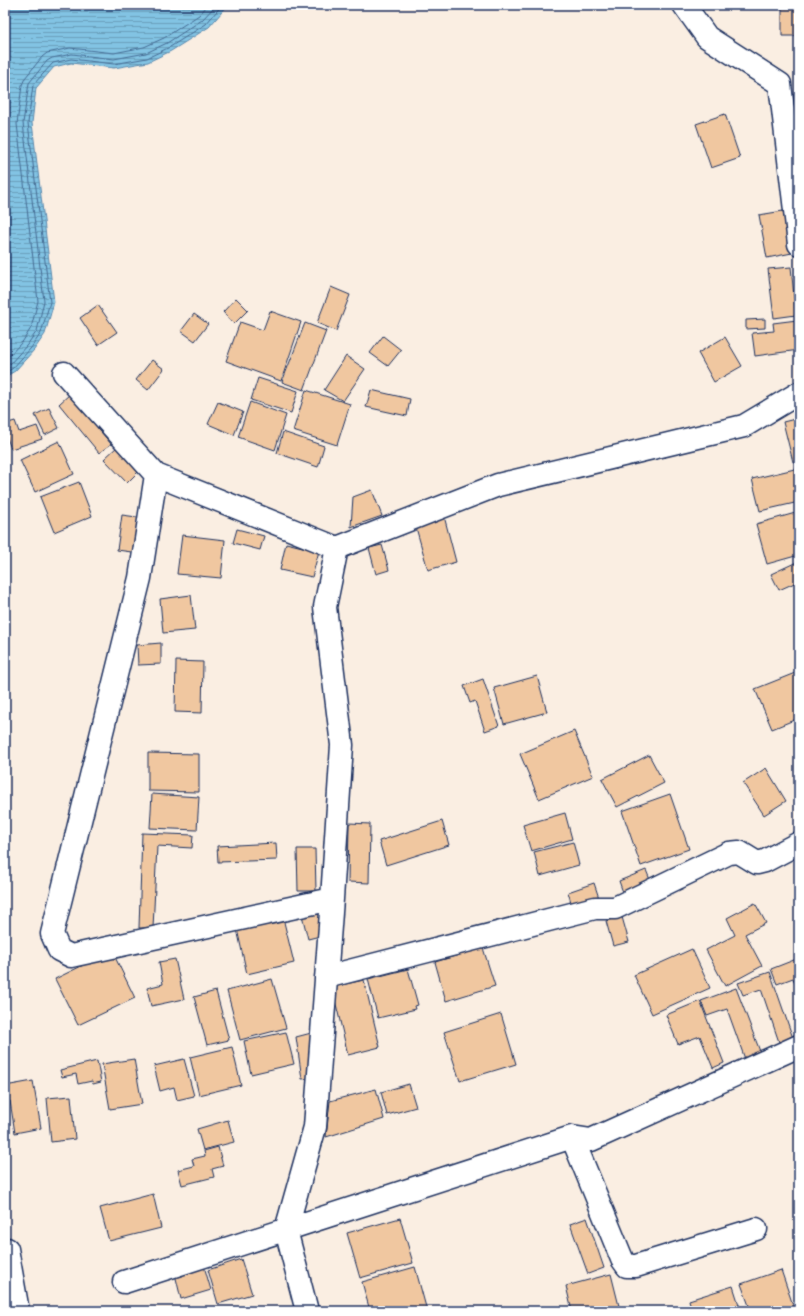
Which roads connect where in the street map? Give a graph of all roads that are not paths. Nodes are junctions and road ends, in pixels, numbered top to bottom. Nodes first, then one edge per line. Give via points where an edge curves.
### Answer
1 (684, 5) edge
2 (799, 244) edge
3 (64, 373) dead end
4 (799, 393) edge
5 (156, 475) junction
6 (337, 548) junction
7 (799, 844) edge
8 (332, 899) junction
9 (326, 977) junction
10 (799, 1046) edge
11 (572, 1137) junction
12 (756, 1229) dead end
13 (286, 1230) junction
14 (7, 1249) dead end
15 (124, 1282) dead end
16 (18, 1311) edge
17 (307, 1311) edge

1 - 2 street via 708,37 780,84
3 - 5 street
4 - 6 street via 744,426 498,485
5 - 6 street
5 - 8 street via 140,578 52,934 59,950 71,956
6 - 8 street via 325,607 342,745
7 - 9 street via 757,863 739,852 729,853 616,908 594,908
8 - 9 street
9 - 13 street via 315,1127
10 - 11 street via 591,1140
11 - 12 street via 627,1266 636,1266
11 - 13 street
13 - 15 street
13 - 17 street
14 - 16 street

